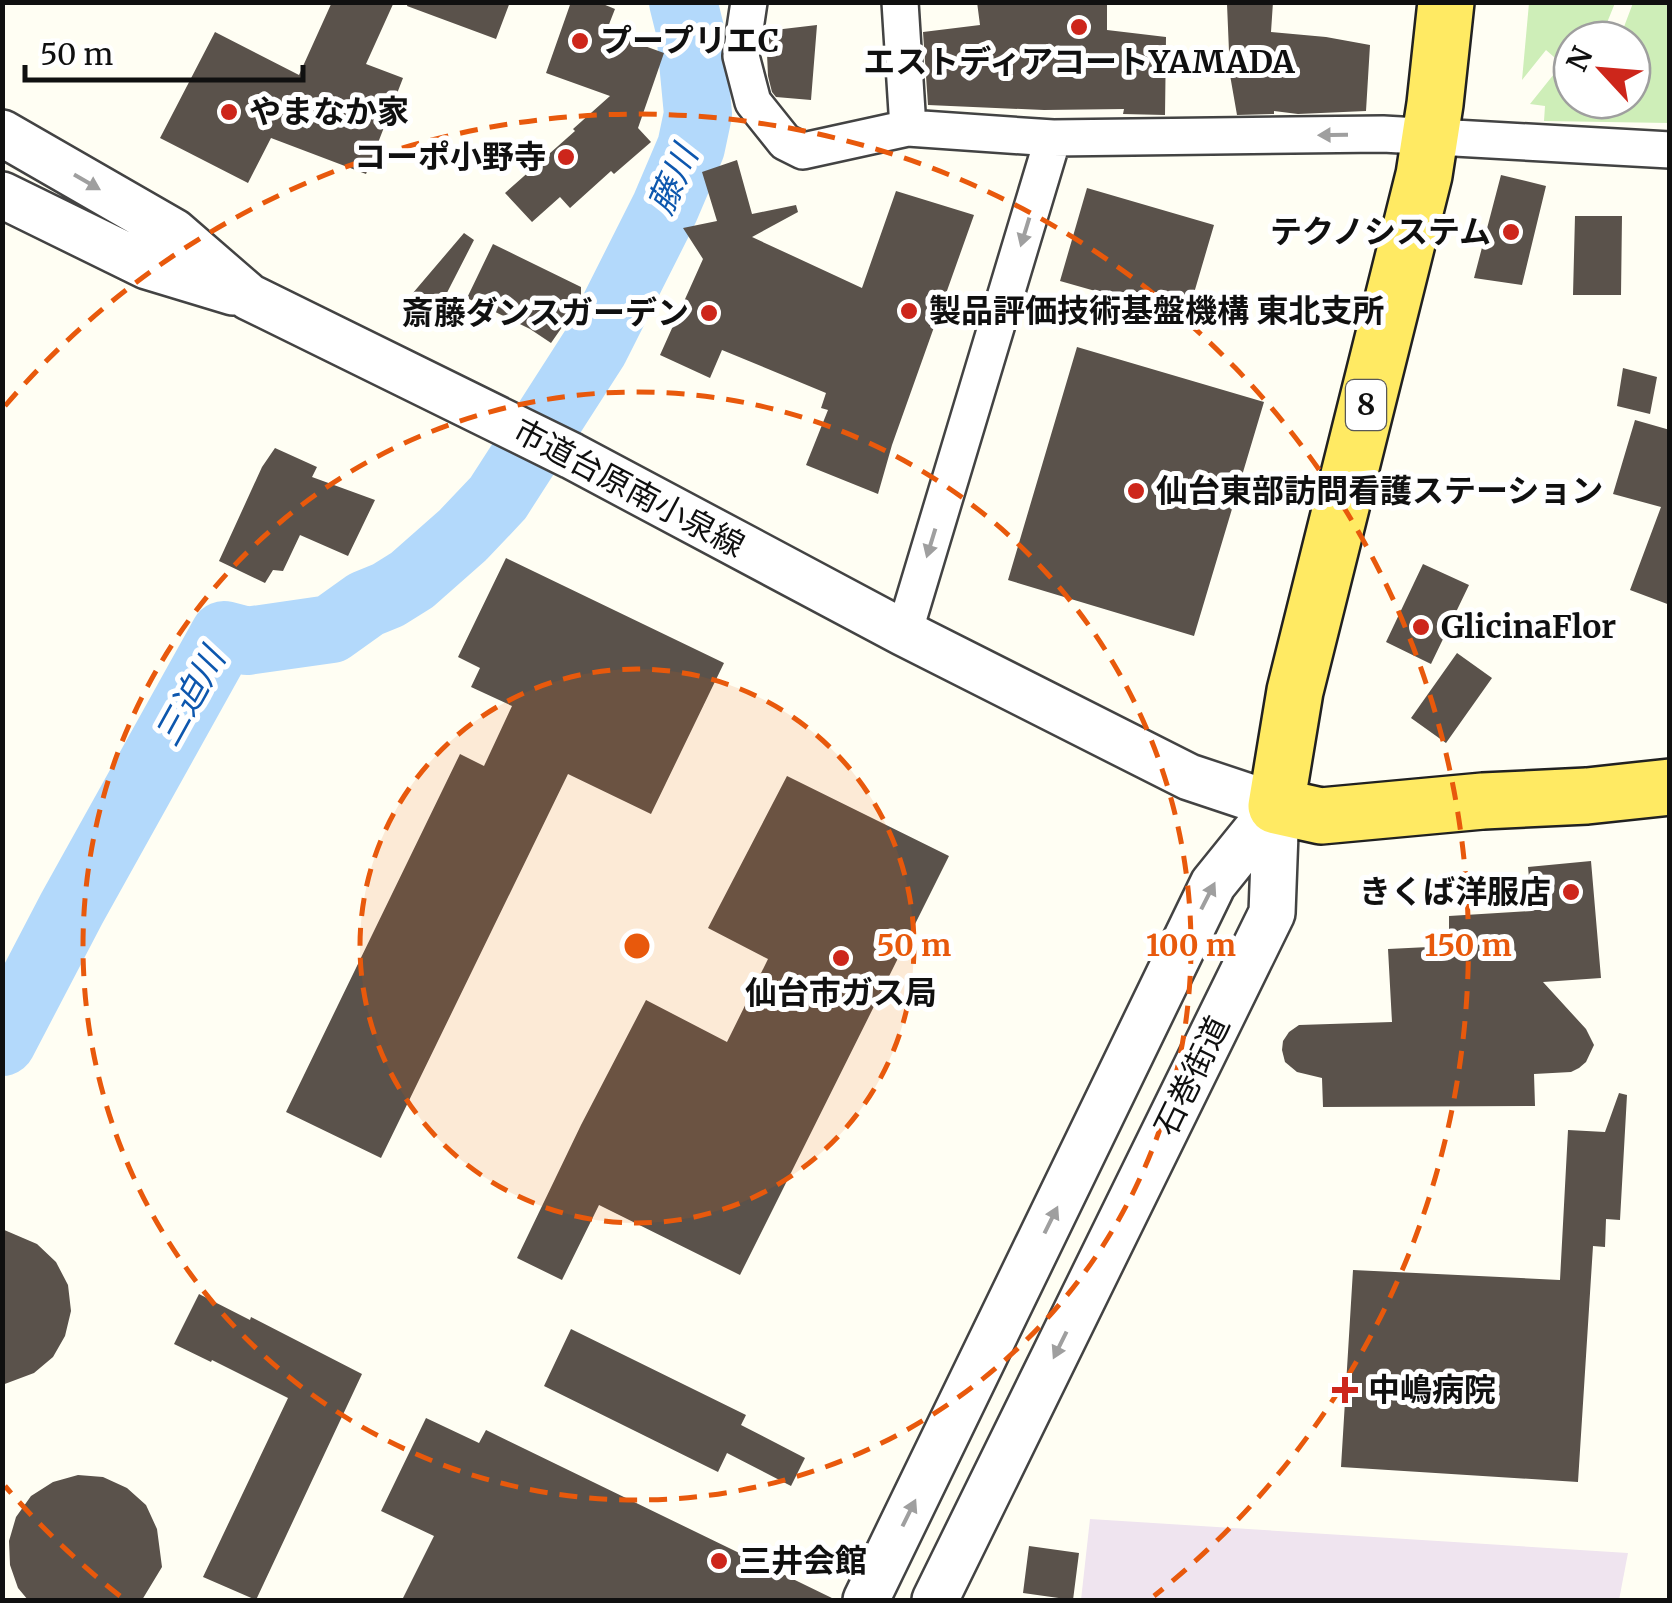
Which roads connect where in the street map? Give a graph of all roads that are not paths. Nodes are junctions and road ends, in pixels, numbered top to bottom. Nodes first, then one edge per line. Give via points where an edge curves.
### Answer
1 (749, 2) edge
2 (900, 2) edge
3 (1446, 2) edge
4 (908, 128) junction
5 (2, 133) edge
6 (1053, 138) junction
7 (1430, 138) junction
8 (1670, 150) edge
9 (2, 195) edge
10 (249, 297) junction
11 (904, 633) junction
12 (1670, 762) edge
13 (1670, 787) edge
14 (1587, 796) junction
15 (1276, 806) junction
16 (866, 1600) edge
17 (935, 1600) edge

1 - 4 street via 741,56 754,102 785,142 803,150
2 - 4 street
3 - 7 main road, 8
4 - 6 street
5 -> 10 street, 市道台原南小泉線 via 174,232
7 -> 6 street
6 -> 11 street
7 - 8 street
7 - 15 main road, 8 via 1295,691
9 - 10 street via 147,266
10 - 11 street, 市道台原南小泉線 via 572,456
11 - 15 street, 市道台原南小泉線 via 1189,777
12 - 14 main road
13 - 14 main road
14 - 15 main road via 1321,816
16 -> 15 street, 石巻街道 via 1213,884
15 -> 17 street, 石巻街道 via 1272,913

